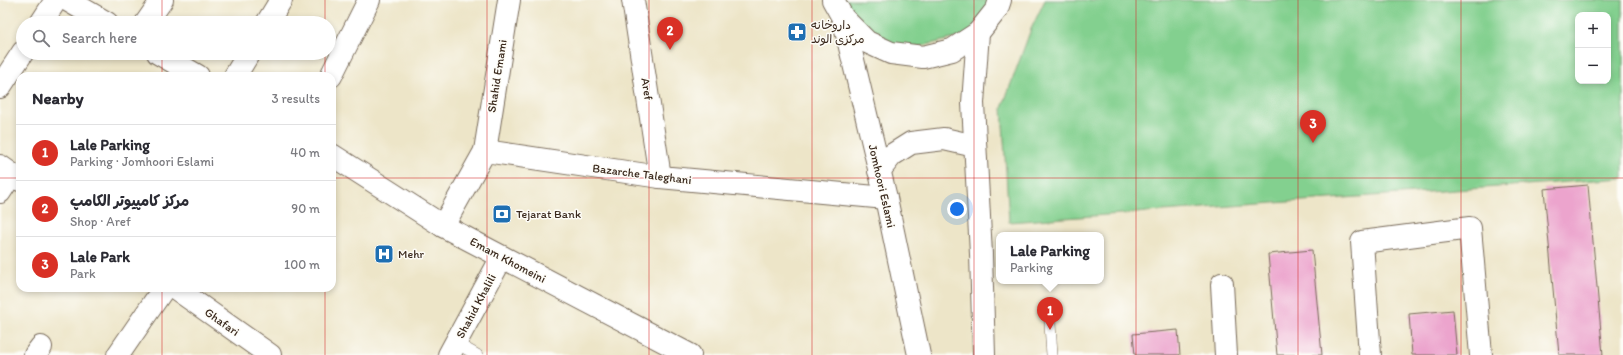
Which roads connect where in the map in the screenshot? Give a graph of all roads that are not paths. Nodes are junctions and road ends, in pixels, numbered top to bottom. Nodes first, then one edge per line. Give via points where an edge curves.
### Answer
1 (56, 0) edge
2 (67, 0) edge
3 (162, 0) edge
4 (281, 0) edge
5 (369, 0) edge
6 (509, 0) edge
7 (633, 0) edge
8 (1000, 0) edge
9 (838, 9) edge
10 (46, 16) edge
11 (95, 16) edge
12 (151, 16) edge
13 (271, 16) edge
14 (978, 33) junction
15 (18, 60) edge
16 (170, 60) edge
17 (245, 60) edge
18 (191, 72) edge
19 (237, 72) edge
20 (334, 72) edge
21 (0, 87) edge
22 (975, 146) junction
23 (485, 151) junction
24 (336, 158) edge
25 (879, 171) junction
26 (660, 178) junction
27 (886, 198) junction
28 (443, 226) junction
29 (502, 257) junction
30 (1222, 284) dead end
31 (161, 292) edge
32 (181, 292) edge
33 (1050, 324) dead end
34 (452, 349) edge
35 (118, 355) edge
36 (270, 355) edge
37 (477, 355) edge
38 (690, 355) edge
39 (919, 355) edge
40 (984, 355) edge
41 (1052, 355) edge
42 (1226, 355) edge
43 (1370, 355) edge
44 (1481, 355) edge

1 - 10 street
2 - 11 street
3 - 12 street
4 - 13 street
5 - 20 street
6 - 23 street, Shahid Emami
7 - 26 street, Aref
8 - 14 street via 997,9
9 - 14 street via 867,42 891,53 923,57 952,50
9 - 25 street, Jomhoori Eslami
14 - 22 street via 972,103
15 - 21 street
16 - 18 street
17 - 19 street
22 - 25 street via 944,139 911,143 892,155
22 - 40 street
23 - 26 street, Bazarche Taleghani
23 - 28 street
24 - 28 street, Emam Khomeini
25 - 27 street, Jomhoori Eslami
26 - 27 street, Bazarche Taleghani
27 - 39 street, Jomhoori Eslami
28 - 29 street, Emam Khomeini
29 - 34 street, Shahid Khalili
29 - 38 street, Emam Khomeini
30 - 42 street
31 - 35 street
32 - 36 street, Ghafari
33 - 41 lane
34 - 37 lane
43 - 44 street via 1362,242 1470,228

